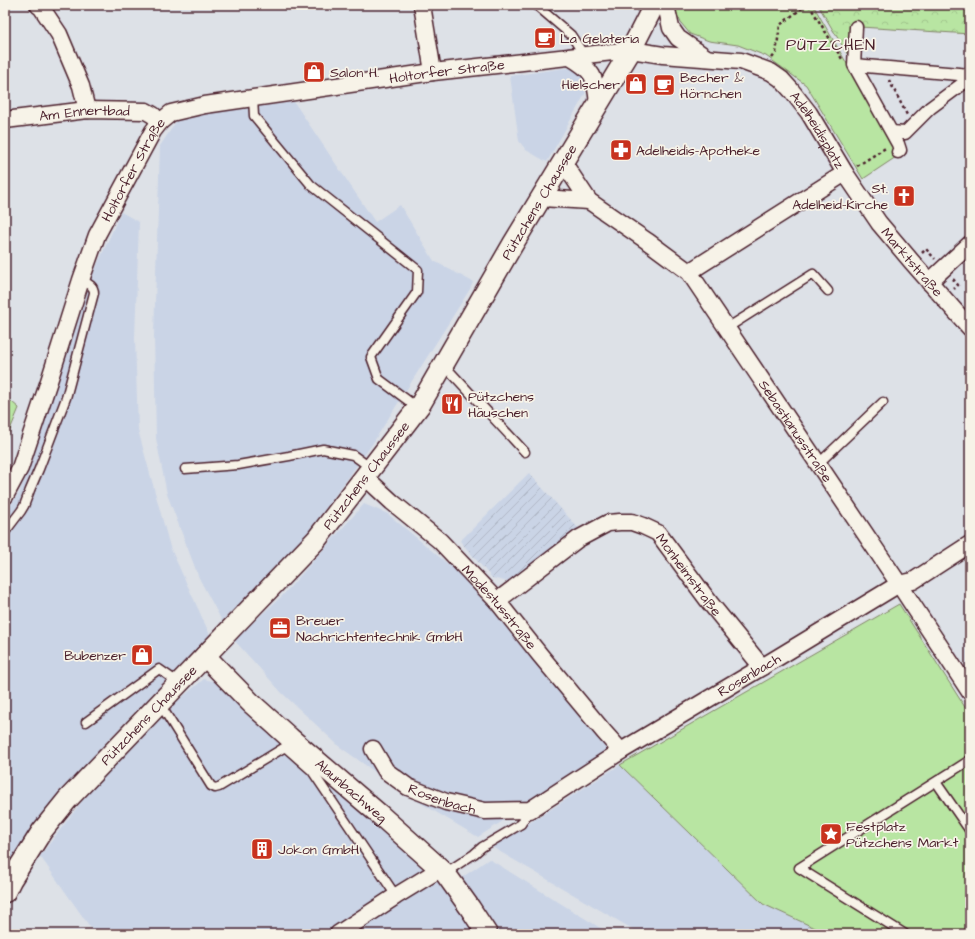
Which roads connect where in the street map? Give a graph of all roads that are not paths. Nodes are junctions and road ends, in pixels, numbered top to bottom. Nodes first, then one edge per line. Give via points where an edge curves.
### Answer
1 (38, 5) edge
2 (422, 5) edge
3 (536, 5) edge
4 (654, 5) edge
5 (666, 5) edge
6 (856, 27) dead end
7 (631, 50) junction
8 (577, 56) junction
9 (708, 58) junction
10 (849, 64) junction
11 (433, 72) junction
12 (967, 80) edge
13 (253, 98) junction
14 (598, 103) junction
15 (87, 110) junction
16 (5, 120) edge
17 (160, 122) junction
18 (892, 132) junction
19 (904, 133) junction
20 (563, 162) junction
21 (845, 174) junction
22 (542, 198) junction
23 (588, 201) junction
24 (970, 244) edge
25 (689, 272) junction
26 (80, 280) junction
27 (929, 282) junction
28 (828, 291) dead end
29 (727, 328) junction
30 (970, 328) edge
31 (444, 365) junction
32 (883, 402) dead end
33 (418, 408) junction
34 (525, 452) dead end
35 (818, 464) junction
36 (185, 469) dead end
37 (368, 472) junction
38 (5, 496) edge
39 (5, 532) edge
40 (970, 544) edge
41 (899, 584) junction
42 (498, 601) junction
43 (205, 656) junction
44 (762, 667) junction
45 (179, 683) junction
46 (970, 692) edge
47 (160, 703) junction
48 (86, 722) dead end
49 (287, 742) junction
50 (373, 749) dead end
51 (621, 751) junction
52 (970, 760) edge
53 (936, 782) junction
54 (530, 810) junction
55 (970, 831) edge
56 (442, 871) junction
57 (5, 892) edge
58 (396, 896) junction
59 (338, 934) edge
60 (487, 934) edge
61 (905, 934) edge

1 - 15 street via 59,34 81,86
2 - 11 street
3 - 8 lane via 571,35
4 - 7 street, Pützchens Chaussee
5 - 9 street, Adelheidisplatz via 671,28 678,38
6 - 10 street
7 - 8 street, Holtorfer Straße
7 - 9 street, Adelheidisplatz
7 - 14 street, Pützchens Chaussee
8 - 11 street, Holtorfer Straße
8 - 14 street via 591,73 596,85
9 - 21 street, Adelheidisplatz via 741,61 771,72 781,79 809,113
10 - 12 street
10 - 18 street
11 - 13 street, Holtorfer Straße
12 - 19 street via 930,108
13 - 17 street, Holtorfer Straße via 182,110 171,113
13 - 33 lane via 254,116 311,185 418,270 417,292 371,357 379,379
14 - 20 street, Pützchens Chaussee
15 - 16 street, Am Ennertbad
15 - 17 street, Am Ennertbad via 146,111
17 - 26 street, Holtorfer Straße via 97,235
18 - 19 street
18 - 19 street via 896,147
20 - 22 street, Pützchens Chaussee
20 - 23 street, Sebastianusstraße
21 - 25 street, Adelheidisplatz
21 - 27 street, Marktstraße via 879,222
22 - 23 street
22 - 31 street, Pützchens Chaussee
23 - 25 street, Sebastianusstraße
24 - 27 street
25 - 29 street, Sebastianusstraße
26 - 38 street, Holtorfer Straße via 20,468
26 - 39 lane via 92,286 94,293 70,385 24,506
27 - 30 street, Marktstraße
28 - 29 lane via 813,274
29 - 35 street, Sebastianusstraße
31 - 33 street, Pützchens Chaussee
31 - 34 lane
32 - 35 lane
33 - 37 street, Pützchens Chaussee
35 - 41 street, Sebastianusstraße
36 - 37 lane via 238,465 323,449 353,455
37 - 42 street, Modestusstraße via 392,502 440,540
37 - 43 street, Pützchens Chaussee via 316,540
40 - 41 street, Rosenbach via 913,581
41 - 44 street, Rosenbach
41 - 46 street, Sebastianusstraße
42 - 44 street, Monheimstraße via 578,539 608,523 632,522 658,533
42 - 51 street, Modestusstraße
43 - 45 street, Pützchens Chaussee
43 - 49 street, Alaunbachweg
44 - 51 street, Rosenbach
45 - 47 street, Pützchens Chaussee
45 - 48 lane via 159,669
47 - 49 lane via 211,786 215,788 219,788
47 - 57 street, Pützchens Chaussee via 67,800 42,831
49 - 56 street, Alaunbachweg via 379,814
49 - 58 lane via 312,771
50 - 54 street, Rosenbach via 386,771 408,787 446,802 485,811
51 - 54 street, Rosenbach
52 - 53 lane
53 - 55 lane
53 - 61 lane via 799,868
54 - 56 lane, Rosenbach via 521,824
56 - 58 street, Rosenbach
56 - 60 street, Alaunbachweg
58 - 59 street, Rosenbach

